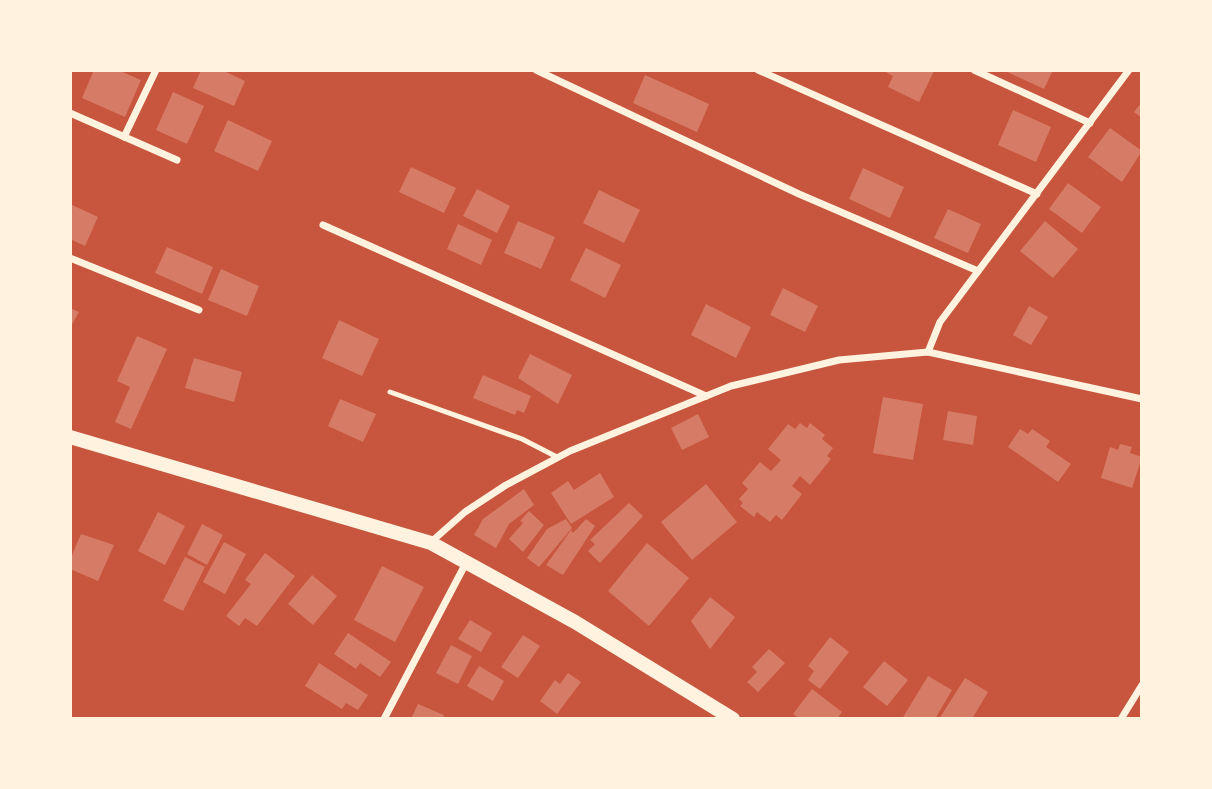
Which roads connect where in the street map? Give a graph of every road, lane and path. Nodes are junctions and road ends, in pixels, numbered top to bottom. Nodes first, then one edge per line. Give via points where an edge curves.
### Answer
1 (156, 70) edge
2 (536, 70) edge
3 (758, 70) edge
4 (974, 70) edge
5 (1129, 70) edge
6 (70, 113) edge
7 (1090, 123) junction
8 (124, 137) junction
9 (177, 160) dead end
10 (1037, 194) junction
11 (323, 225) dead end
12 (70, 258) edge
13 (978, 271) junction
14 (199, 310) dead end
15 (929, 352) junction
16 (390, 391) dead end
17 (706, 396) junction
18 (1142, 399) edge
19 (70, 438) edge
20 (557, 457) junction
21 (431, 543) junction
22 (467, 560) junction
23 (1142, 685) edge
24 (384, 719) edge
25 (733, 719) edge
26 (1121, 719) edge

1 - 8 street
2 - 13 street via 799,194
3 - 10 street
4 - 7 street
5 - 7 street
6 - 8 street
7 - 10 street
8 - 9 street
10 - 13 street
11 - 17 street
12 - 14 street
13 - 15 street via 934,332
15 - 17 street via 839,360 769,375
15 - 18 street
16 - 20 lane via 522,439
17 - 20 street
19 - 21 main road
20 - 21 street via 465,512
21 - 22 main road
22 - 24 street
22 - 25 main road
23 - 26 street

